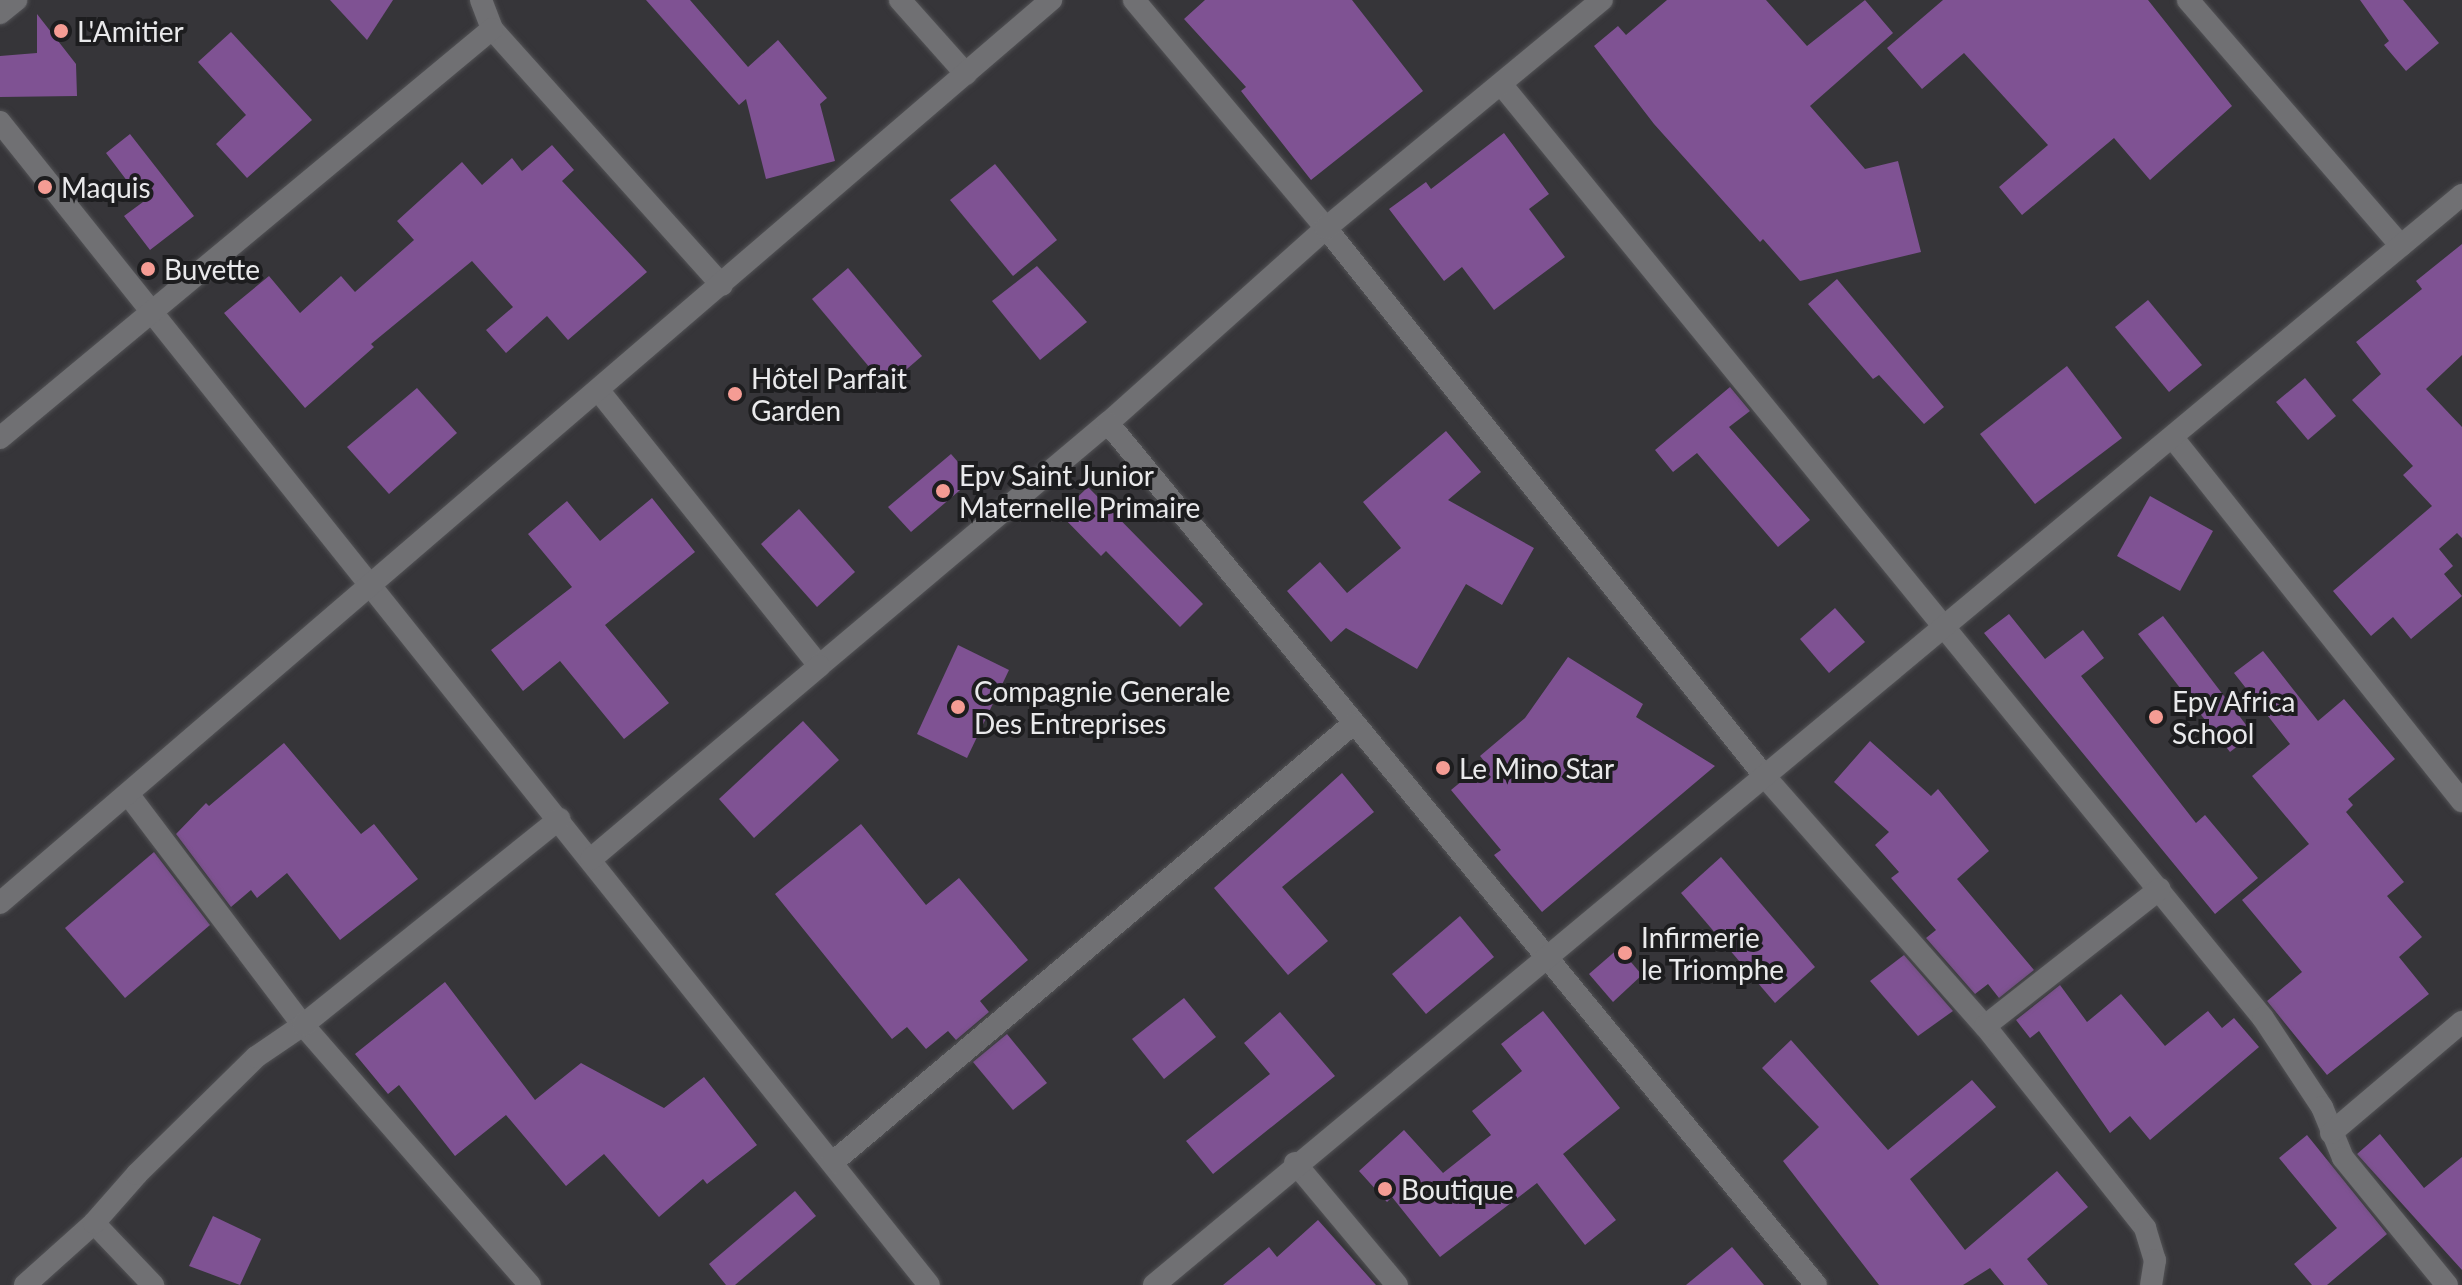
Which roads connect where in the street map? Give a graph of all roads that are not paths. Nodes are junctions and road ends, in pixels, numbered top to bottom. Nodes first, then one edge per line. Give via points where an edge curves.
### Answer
1 (16, 0) edge
2 (481, 0) edge
3 (900, 0) edge
4 (1051, 0) edge
5 (1134, 0) edge
6 (1602, 0) edge
7 (2188, 0) edge
8 (0, 13) edge
9 (492, 29) junction
10 (966, 74) junction
11 (1501, 84) junction
12 (0, 122) edge
13 (2462, 195) edge
14 (1326, 228) junction
15 (2401, 246) junction
16 (722, 285) junction
17 (155, 315) junction
18 (599, 391) junction
19 (1108, 423) junction
20 (0, 438) edge
21 (2173, 438) junction
22 (374, 586) junction
23 (1948, 625) junction
24 (819, 666) junction
25 (1353, 724) junction
26 (1766, 778) junction
27 (128, 794) junction
28 (2462, 801) edge
29 (559, 819) junction
30 (591, 859) junction
31 (2160, 889) junction
32 (0, 903) edge
33 (1543, 956) junction
34 (2462, 1022) edge
35 (303, 1025) junction
36 (1985, 1026) junction
37 (2331, 1133) junction
38 (832, 1163) junction
39 (1295, 1163) junction
40 (94, 1223) junction
41 (25, 1285) edge
42 (153, 1285) edge
43 (530, 1285) edge
44 (929, 1285) edge
45 (1154, 1285) edge
46 (1397, 1285) edge
47 (1816, 1285) edge
48 (2151, 1285) edge
49 (2447, 1285) edge

1 - 8 street
2 - 9 street
3 - 10 street
4 - 10 street
5 - 14 street
6 - 11 street
7 - 15 street
9 - 16 street
9 - 17 street
10 - 16 street
11 - 14 street
11 - 23 street
12 - 17 street
13 - 15 street
14 - 19 street
14 - 26 street
15 - 21 street
16 - 18 street
17 - 20 street
17 - 22 street
18 - 22 street
18 - 24 street
19 - 24 street
19 - 25 street
21 - 23 street
21 - 28 street
22 - 27 street
22 - 29 street
23 - 26 street
23 - 31 street
24 - 30 street
25 - 33 street
25 - 38 street
26 - 33 street
26 - 36 street
27 - 32 street
27 - 35 street
29 - 30 street
29 - 35 street
30 - 38 street
31 - 36 street
31 - 37 street via 2292,1055
33 - 39 street
33 - 47 street
34 - 37 street
35 - 40 street via 256,1057
35 - 43 street
36 - 48 street via 2145,1228 2155,1260
37 - 49 street via 2343,1158
38 - 44 street
39 - 45 street
39 - 46 street
40 - 41 street
40 - 42 street

